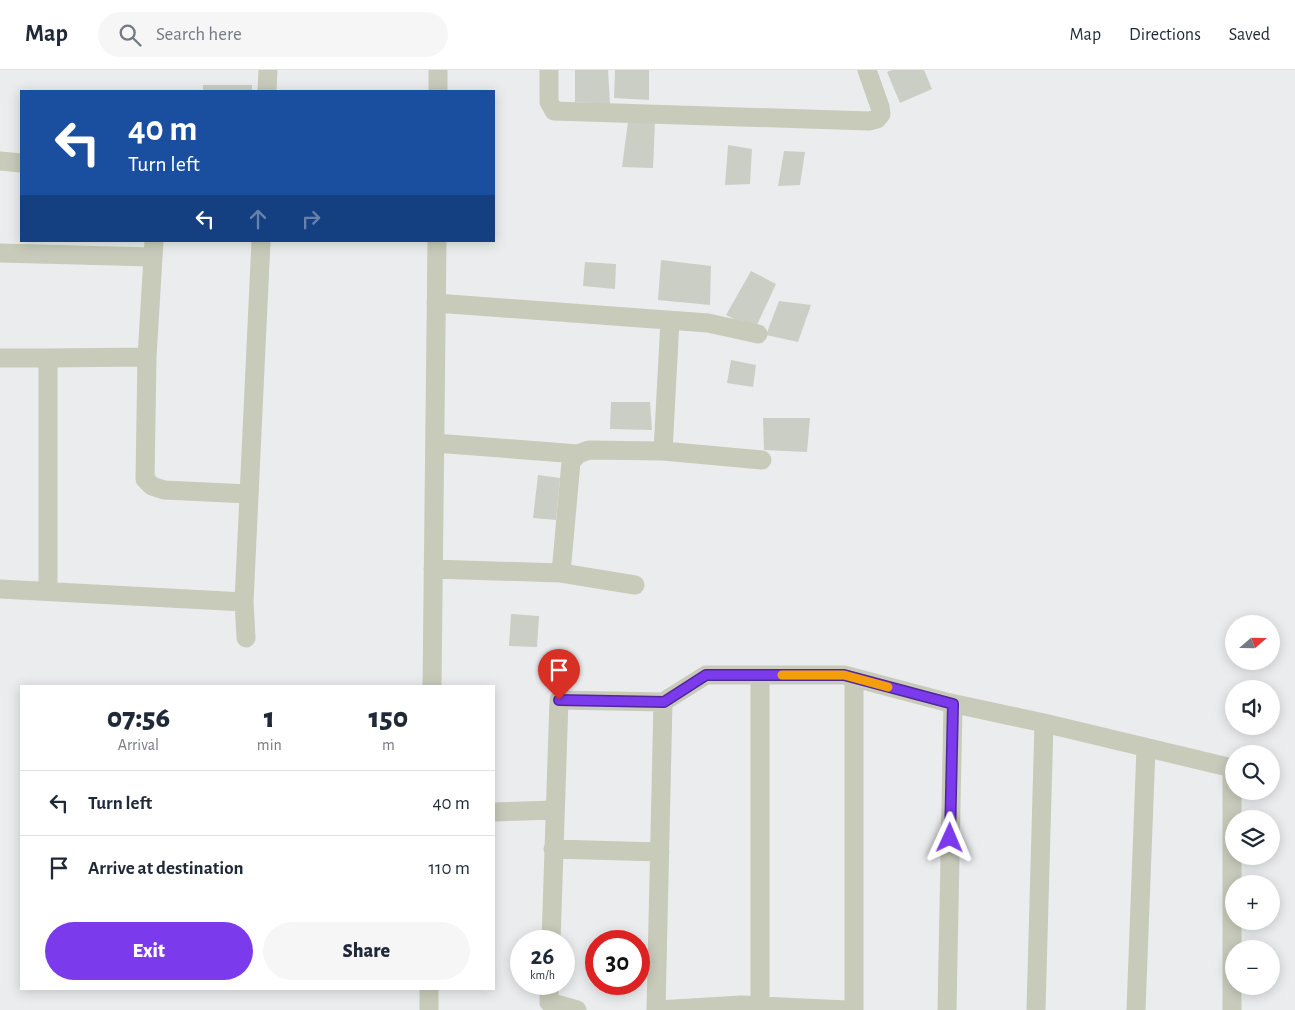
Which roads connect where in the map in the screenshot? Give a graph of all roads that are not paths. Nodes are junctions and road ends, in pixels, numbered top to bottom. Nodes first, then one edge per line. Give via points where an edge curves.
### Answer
1 (268, 70) edge
2 (438, 70) edge
3 (549, 70) edge
4 (866, 70) edge
5 (267, 90) edge
6 (438, 90) edge
7 (0, 161) edge
8 (20, 163) edge
9 (260, 242) edge
10 (436, 242) edge
11 (153, 249) edge
12 (0, 253) edge
13 (436, 303) junction
14 (670, 320) junction
15 (758, 334) dead end
16 (147, 357) junction
17 (0, 358) edge
18 (48, 358) junction
19 (434, 442) junction
20 (663, 452) junction
21 (578, 454) junction
22 (762, 460) dead end
23 (249, 494) junction
24 (434, 569) junction
25 (561, 573) junction
26 (635, 585) dead end
27 (0, 589) edge
28 (48, 591) junction
29 (244, 602) junction
30 (246, 638) dead end
31 (760, 675) junction
32 (854, 678) junction
33 (432, 685) edge
34 (664, 702) junction
35 (953, 704) junction
36 (1044, 724) junction
37 (1146, 748) junction
38 (554, 810) junction
39 (495, 812) edge
40 (553, 849) junction
41 (660, 852) junction
42 (550, 930) edge
43 (429, 990) edge
44 (549, 995) edge
45 (760, 1005) junction
46 (429, 1010) edge
47 (577, 1010) edge
48 (657, 1010) edge
49 (847, 1010) edge
50 (854, 1010) edge
51 (947, 1010) edge
52 (1036, 1010) edge
53 (1136, 1010) edge
54 (1232, 1010) edge

1 - 5 street
2 - 6 street
3 - 4 street via 549,102 554,111 869,121 881,114
7 - 8 street
9 - 23 street
10 - 13 street
11 - 12 street
11 - 16 street
13 - 14 street
13 - 19 street
14 - 15 street via 708,323
14 - 20 street
16 - 18 street
16 - 23 street via 145,479 152,486 164,490
17 - 18 street
18 - 28 street
19 - 21 street
19 - 24 street
20 - 21 street via 589,450
20 - 22 street
21 - 25 street via 571,462
23 - 29 street
24 - 25 street
24 - 33 street
25 - 26 street
27 - 28 street
28 - 29 street
29 - 30 street
31 - 32 street via 844,675
31 - 34 street via 706,675
31 - 45 street
32 - 35 street
32 - 50 street
34 - 38 street via 559,700
34 - 41 street
35 - 36 street
35 - 51 street
36 - 37 street
36 - 52 street
37 - 53 street
37 - 54 street via 1232,768
38 - 39 street
38 - 40 street
40 - 41 street
40 - 42 street
41 - 48 street
43 - 46 street
44 - 47 street via 549,1002
45 - 48 street
45 - 49 street

